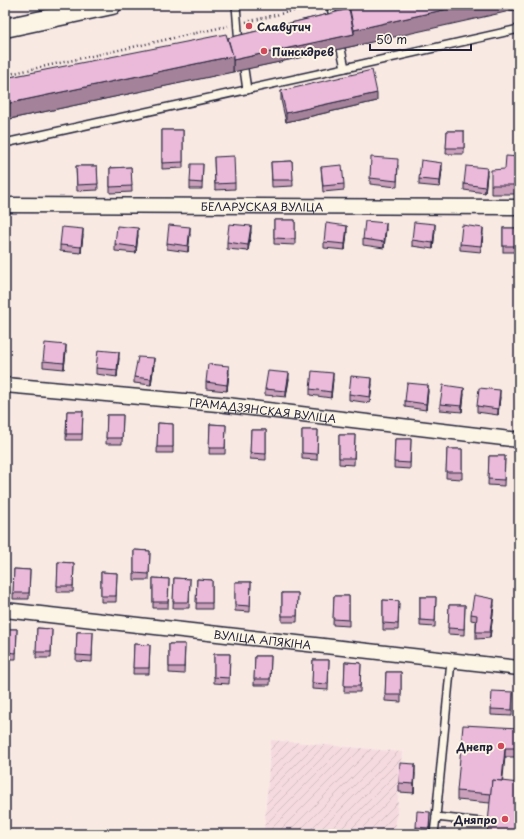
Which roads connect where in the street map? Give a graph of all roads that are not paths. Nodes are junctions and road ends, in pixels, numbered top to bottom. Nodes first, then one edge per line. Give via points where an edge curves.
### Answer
1 (112, 5) edge
2 (236, 5) edge
3 (330, 5) edge
4 (336, 24) edge
5 (5, 28) edge
6 (519, 29) edge
7 (240, 47) edge
8 (341, 49) edge
9 (345, 68) junction
10 (244, 69) edge
11 (247, 90) junction
12 (5, 143) edge
13 (5, 205) edge
14 (519, 208) edge
15 (5, 385) edge
16 (519, 440) edge
17 (5, 610) edge
18 (451, 661) junction
19 (519, 668) edge
20 (436, 817) junction
21 (482, 822) dead end
22 (434, 834) edge

1 - 5 street
2 - 7 lane
3 - 4 lane
6 - 9 lane
8 - 9 lane
9 - 11 lane
10 - 11 lane
11 - 12 lane
13 - 14 street, БЕЛАРУСКАЯ ВУЛІЦА
15 - 16 street, ГРАМАДЗЯНСКАЯ ВУЛІЦА via 218,404
17 - 18 street, ВУЛІЦА АПЯКІНА
18 - 19 street, ВУЛІЦА АПЯКІНА
18 - 20 lane
20 - 21 lane
20 - 22 lane

